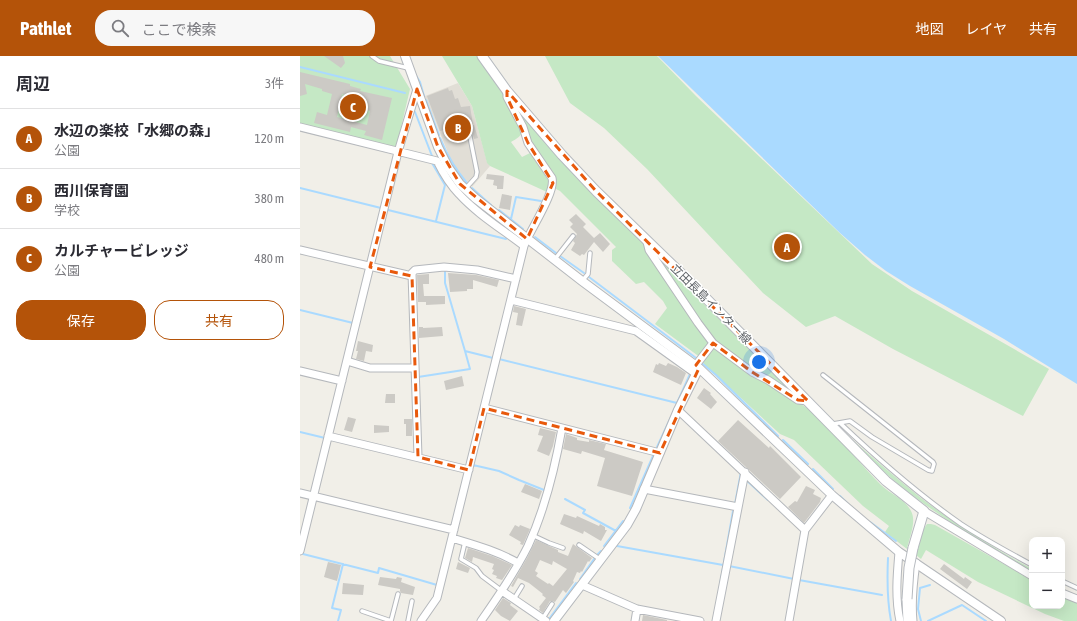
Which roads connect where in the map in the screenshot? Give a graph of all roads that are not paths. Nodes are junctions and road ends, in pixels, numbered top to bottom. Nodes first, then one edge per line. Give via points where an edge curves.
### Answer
1 (372, 56) edge
2 (405, 56) edge
3 (482, 56) edge
4 (409, 68) junction
5 (417, 89) junction
6 (508, 91) junction
7 (300, 128) edge
8 (469, 132) dead end
9 (398, 152) junction
10 (465, 189) junction
11 (573, 236) dead end
12 (525, 242) junction
13 (647, 242) junction
14 (300, 250) edge
15 (590, 253) dead end
16 (554, 259) junction
17 (370, 267) junction
18 (412, 276) junction
19 (516, 279) junction
20 (582, 281) junction
21 (511, 300) junction
22 (713, 343) junction
23 (347, 361) junction
24 (416, 368) junction
25 (697, 369) junction
26 (300, 371) edge
27 (823, 375) dead end
28 (342, 381) junction
29 (808, 401) junction
30 (484, 408) junction
31 (678, 410) junction
32 (836, 424) junction
33 (562, 428) junction
34 (328, 436) junction
35 (660, 453) junction
36 (418, 457) junction
37 (469, 470) junction
38 (745, 472) junction
39 (644, 489) junction
40 (300, 493) edge
41 (314, 496) junction
42 (832, 496) junction
43 (738, 507) junction
44 (924, 511) junction
45 (454, 530) junction
46 (805, 530) junction
47 (532, 535) junction
48 (452, 538) junction
49 (465, 542) junction
50 (579, 545) dead end
51 (563, 548) dead end
52 (300, 551) edge
53 (899, 552) junction
54 (601, 560) junction
55 (518, 563) junction
56 (916, 563) junction
57 (1029, 563) edge
58 (1029, 574) edge
59 (1065, 582) edge
60 (582, 585) junction
61 (522, 586) dead end
62 (1077, 588) edge
63 (502, 591) junction
64 (398, 594) dead end
65 (1065, 594) edge
66 (514, 599) junction
67 (1077, 599) edge
68 (412, 601) dead end
69 (552, 604) dead end
70 (637, 609) junction
71 (362, 610) dead end
72 (544, 620) edge
73 (391, 621) edge
74 (408, 621) edge
75 (421, 621) edge
76 (480, 621) edge
77 (554, 621) edge
78 (635, 621) edge
79 (700, 621) edge
80 (716, 621) edge
81 (788, 621) edge
82 (900, 621) edge
83 (908, 621) edge
84 (913, 621) edge
85 (1002, 621) edge

1 - 4 lane via 379,61
2 - 4 street
3 - 6 main road, 立田長島インター線
4 - 5 street
5 - 9 street
5 - 10 street via 441,154
6 - 12 street via 507,97 523,127 528,143 553,183
6 - 13 main road, 立田長島インター線 via 562,155
7 - 9 street
8 - 10 lane via 477,172
9 - 12 street via 437,161 459,195
9 - 17 street
10 - 12 street
11 - 16 lane
12 - 16 street
12 - 19 street
13 - 22 street via 649,250
13 - 29 main road, 立田長島インター線
14 - 17 street
15 - 20 lane via 588,274
16 - 20 street
17 - 18 street
17 - 23 street
18 - 19 street via 415,270 444,267 477,270
18 - 24 street
19 - 21 street
20 - 25 street
21 - 25 street via 636,331
21 - 30 street
22 - 25 street
22 - 29 street via 752,372 798,400
23 - 24 street via 370,368
23 - 28 street
24 - 36 street
25 - 31 street
25 - 42 street
26 - 28 street
27 - 32 lane via 933,462 934,469 928,470 850,421
28 - 34 street
29 - 32 main road, 立田長島インター線
30 - 33 street
30 - 37 street
31 - 35 street
31 - 38 street
32 - 44 main road, 立田長島インター線 via 886,481
32 - 57 lane via 961,524
33 - 35 street
33 - 47 street via 556,461
34 - 36 street
34 - 41 street
35 - 39 street
36 - 37 street
37 - 45 street
38 - 43 street
38 - 46 street
39 - 43 street
39 - 54 street via 627,525
40 - 41 street
41 - 45 street
41 - 52 street
42 - 46 street
42 - 53 street
43 - 80 street
44 - 58 street
44 - 83 main road, bridge via 909,568
45 - 48 street
46 - 81 street
47 - 51 lane
47 - 55 street
48 - 49 street
48 - 75 street via 437,598
49 - 55 street via 494,551
49 - 63 lane via 461,559 476,568 482,576
50 - 54 lane
53 - 56 street
53 - 82 street via 897,590
54 - 60 street
55 - 63 street
56 - 84 street via 912,589
56 - 85 street
59 - 62 lane
60 - 70 street
60 - 77 street
61 - 66 lane
63 - 66 street
63 - 76 street
64 - 73 lane
65 - 67 street
66 - 72 street
68 - 74 lane
69 - 72 lane
70 - 78 street
70 - 79 street
71 - 73 lane

